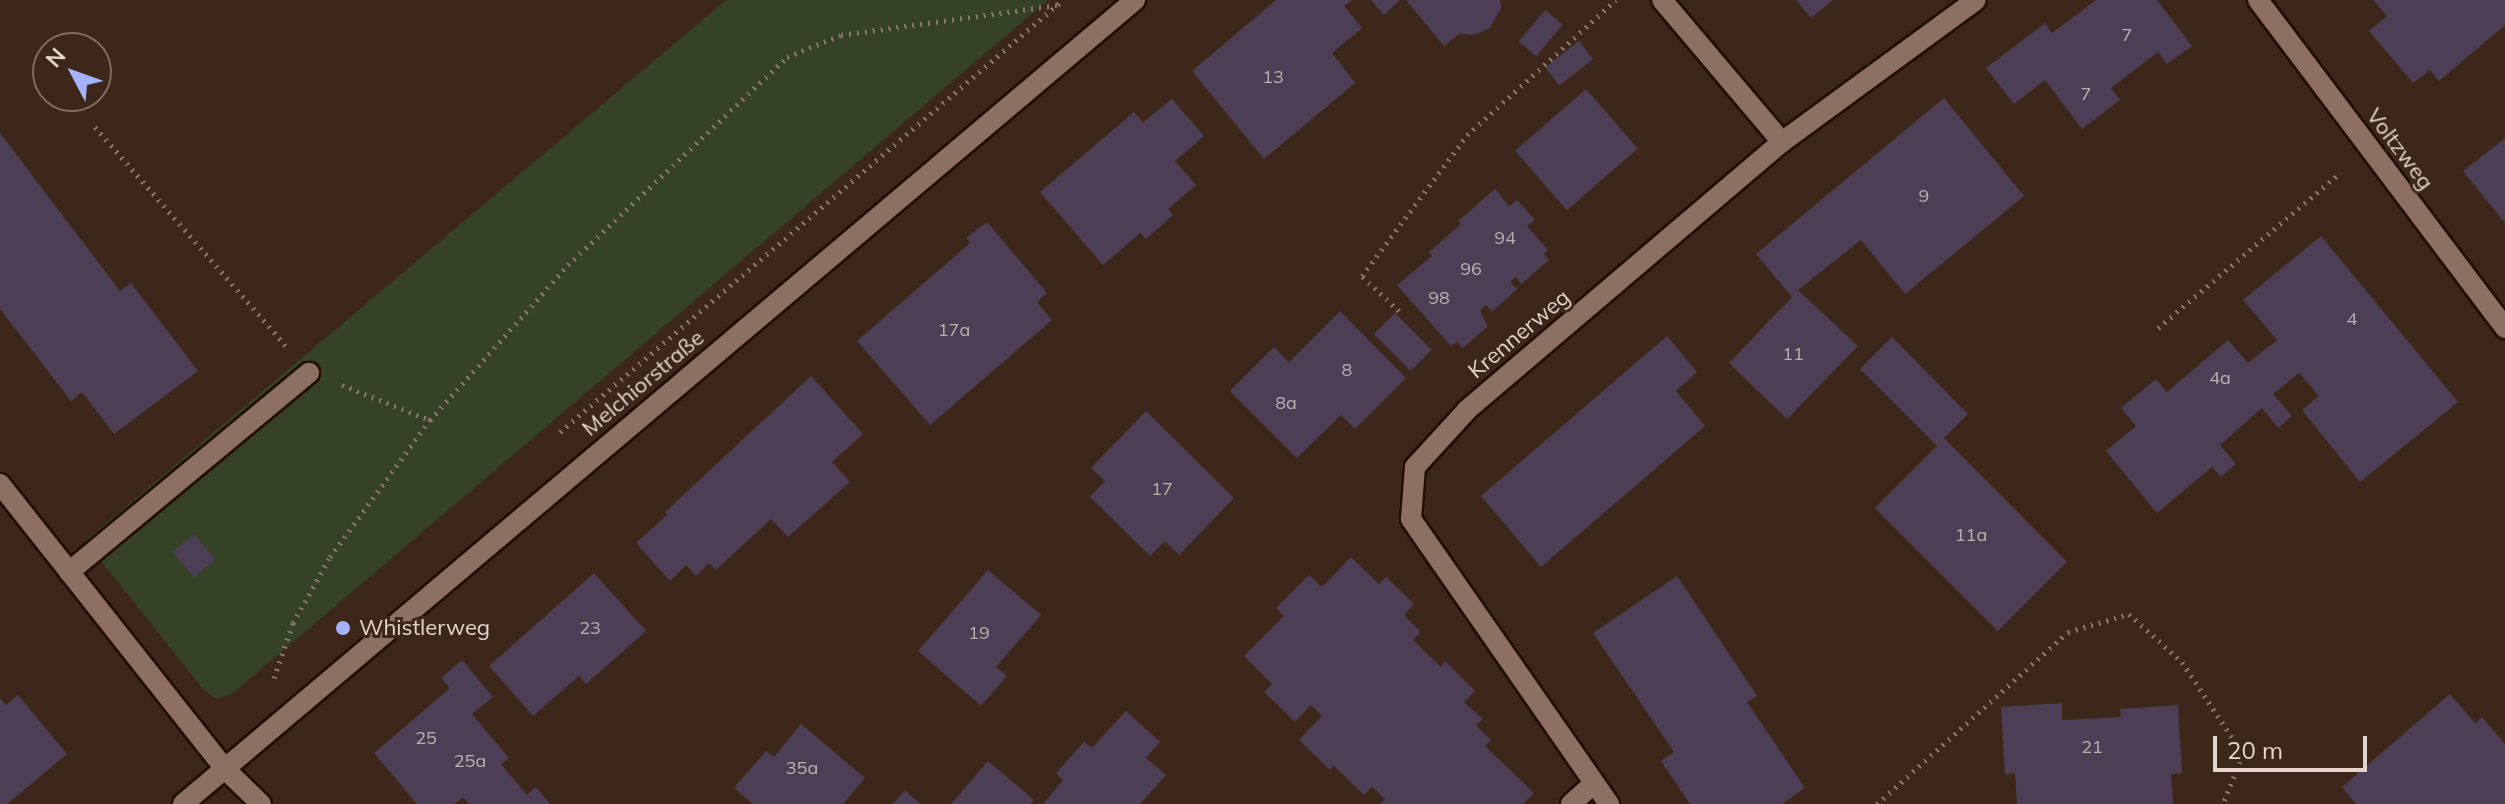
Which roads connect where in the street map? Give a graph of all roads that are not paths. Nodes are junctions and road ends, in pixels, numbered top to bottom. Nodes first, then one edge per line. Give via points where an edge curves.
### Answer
1 (1135, 0) edge
2 (1662, 0) edge
3 (1976, 0) edge
4 (2258, 0) edge
5 (1782, 142) junction
6 (2505, 328) edge
7 (309, 373) road end
8 (0, 484) edge
9 (69, 572) junction
10 (225, 769) junction
11 (1594, 783) junction
12 (183, 804) edge
13 (261, 804) edge
14 (1571, 804) edge
15 (1609, 804) edge

1 - 10 street, Melchiorstraße
2 - 5 street
3 - 5 street, Krennerweg
4 - 6 street, Voltzweg
5 - 11 street, Krennerweg via 1467,410 1415,467 1411,519
7 - 9 street
8 - 9 street
9 - 10 street
10 - 12 street, Melchiorstraße
10 - 13 street
11 - 14 street
11 - 15 street, Krennerweg

